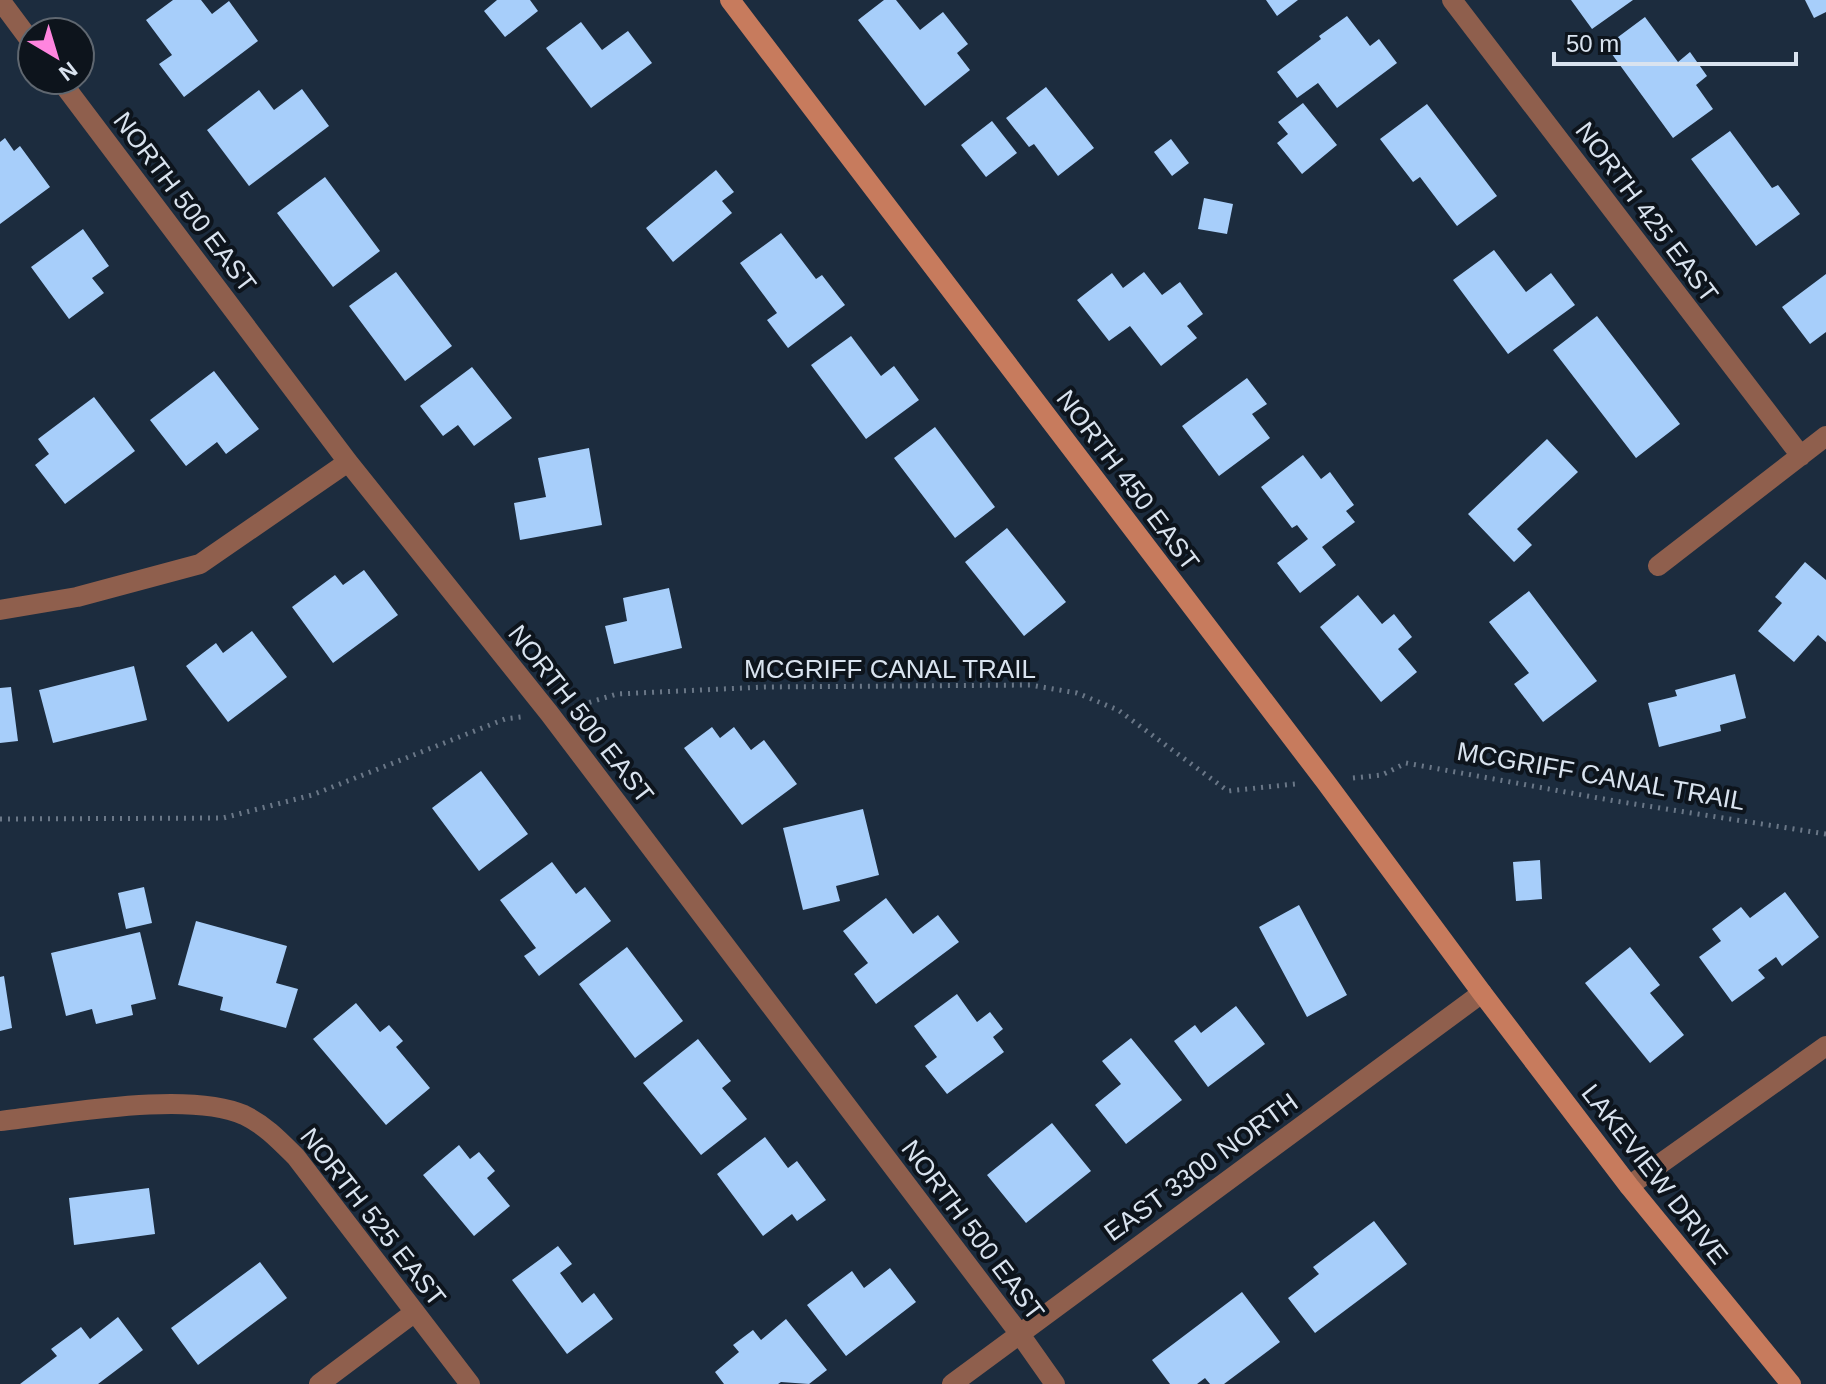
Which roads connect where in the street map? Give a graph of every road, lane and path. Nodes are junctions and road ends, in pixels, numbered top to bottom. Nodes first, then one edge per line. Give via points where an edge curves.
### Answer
1 (0, 0) edge
2 (730, 0) edge
3 (1452, 0) edge
4 (16, 22) edge
5 (72, 96) edge
6 (1826, 436) edge
7 (1801, 456) junction
8 (348, 462) junction
9 (1658, 566) dead end
10 (0, 610) edge
11 (572, 707) dead end
12 (527, 717) dead end
13 (1372, 776) dead end
14 (1276, 785) dead end
15 (0, 819) edge
16 (1826, 834) edge
17 (1482, 993) junction
18 (1826, 1046) edge
19 (0, 1121) edge
20 (1629, 1186) junction
21 (415, 1312) junction
22 (1019, 1333) junction
23 (319, 1384) edge
24 (470, 1384) edge
25 (952, 1384) edge
26 (1055, 1384) edge
27 (1791, 1384) edge

1 - 4 street
2 - 17 street, NORTH 450 EAST
3 - 7 street, NORTH 425 EAST
5 - 8 street, NORTH 500 EAST
6 - 7 street
7 - 9 street
8 - 10 street via 200,564 77,597
8 - 22 street, NORTH 500 EAST via 558,726
11 - 14 path, MCGRIFF CANAL TRAIL via 632,693 1030,685 1077,693 1118,710 1228,791
12 - 15 path via 505,719 312,795 223,818
13 - 16 path, MCGRIFF CANAL TRAIL via 1406,763
17 - 20 street, LAKEVIEW DRIVE
17 - 22 street, EAST 3300 NORTH
18 - 20 street
19 - 21 street, NORTH 525 EAST via 163,1104 215,1106 244,1115 272,1132 296,1157
20 - 27 street, LAKEVIEW DRIVE
21 - 23 street
21 - 24 street, NORTH 525 EAST
22 - 25 street, EAST 3300 NORTH
22 - 26 street, NORTH 500 EAST

